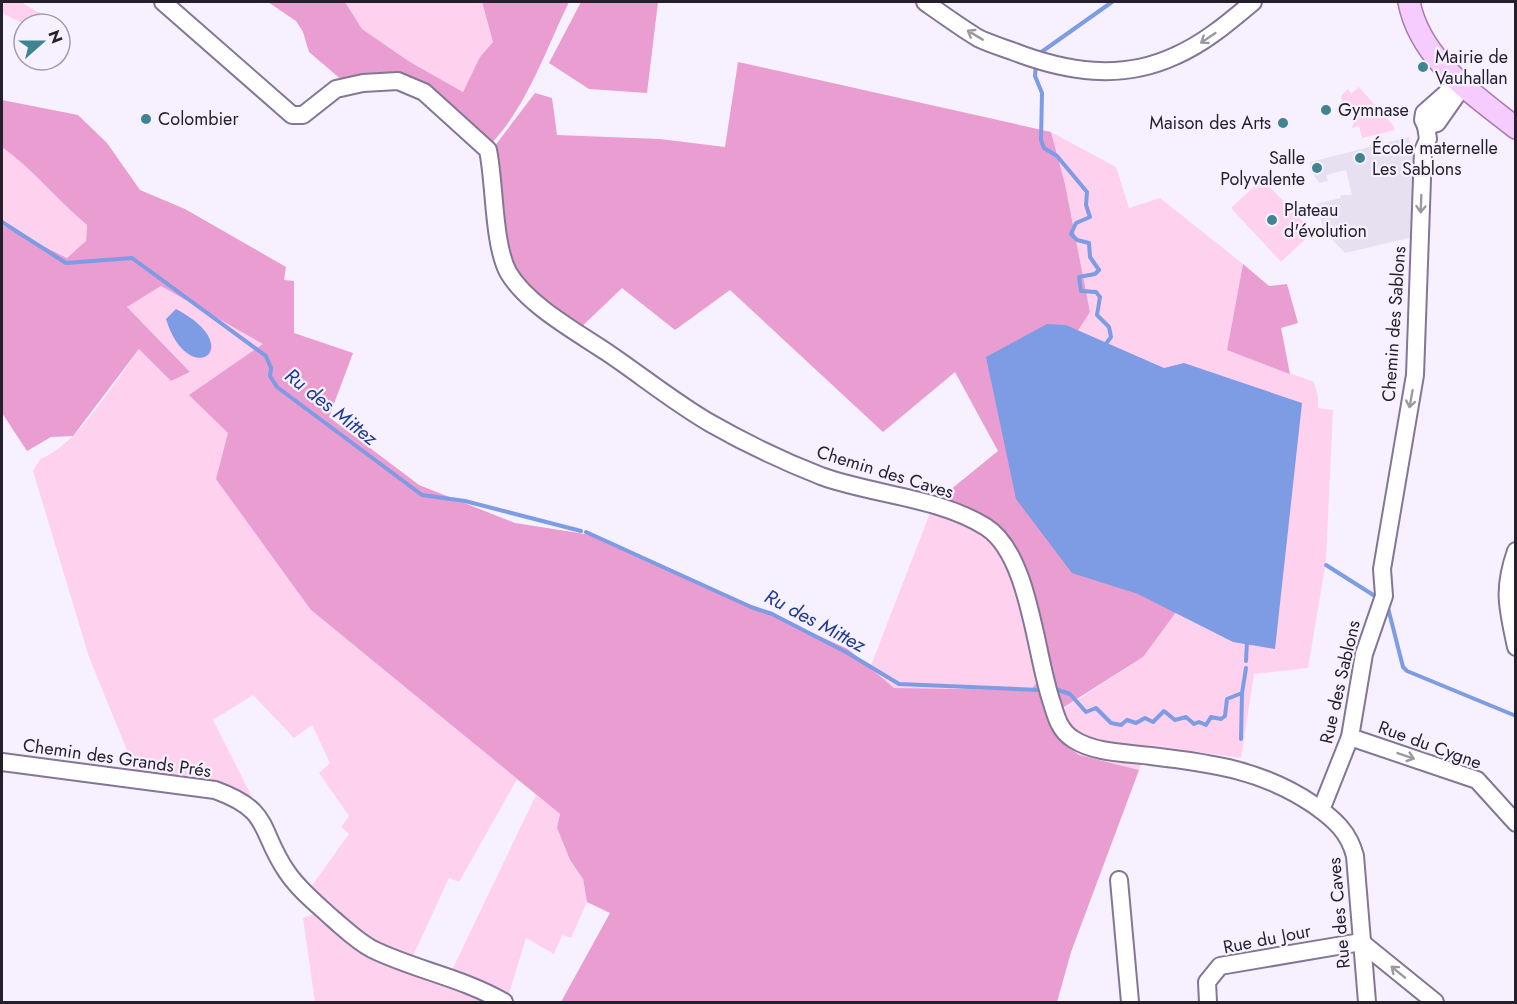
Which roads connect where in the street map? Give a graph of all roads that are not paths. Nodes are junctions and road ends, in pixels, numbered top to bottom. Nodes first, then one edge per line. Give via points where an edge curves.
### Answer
1 (164, 2) edge
2 (925, 2) edge
3 (1253, 2) edge
4 (1409, 2) edge
5 (1461, 84) junction
6 (1515, 128) edge
7 (1515, 551) edge
8 (1383, 599) joint
9 (1515, 648) edge
10 (1350, 737) junction
11 (2, 762) edge
12 (1246, 770) joint
13 (1321, 810) junction
14 (1515, 823) edge
15 (1119, 880) dead end
16 (1361, 942) junction
17 (504, 1002) edge
18 (1130, 1002) edge
19 (1208, 1002) edge
20 (1367, 1002) edge
21 (1435, 1002) edge

1 - 12 street, Chemin des Caves via 292,115 303,115 336,89 363,83 398,81 424,92 488,150 501,248 507,269 519,287 575,333 709,422 746,442 822,476 882,490 987,528 1010,553 1020,574 1050,696 1060,726 1072,739 1089,747
3 -> 2 street via 1199,44 1153,65 1101,72 1036,60 979,38
4 - 5 main road via 1422,39
5 - 6 main road
5 -> 8 street, Chemin des Sablons via 1437,123 1426,126 1414,375 1382,569
7 - 9 street via 1505,594
8 - 10 street, Rue des Sablons via 1368,637
10 - 13 street, Rue des Sablons
10 -> 14 street, Rue du Cygne via 1477,780
11 - 17 street, Chemin des Grands Prés via 215,790 245,803 258,815 295,883 357,939
12 - 13 street, Rue des Caves via 1291,789
13 - 16 street, Rue des Caves via 1341,827 1352,845
15 - 18 street
16 - 19 street, Rue du Jour via 1220,966 1207,982
16 - 20 street, Rue des Caves
21 -> 16 street

